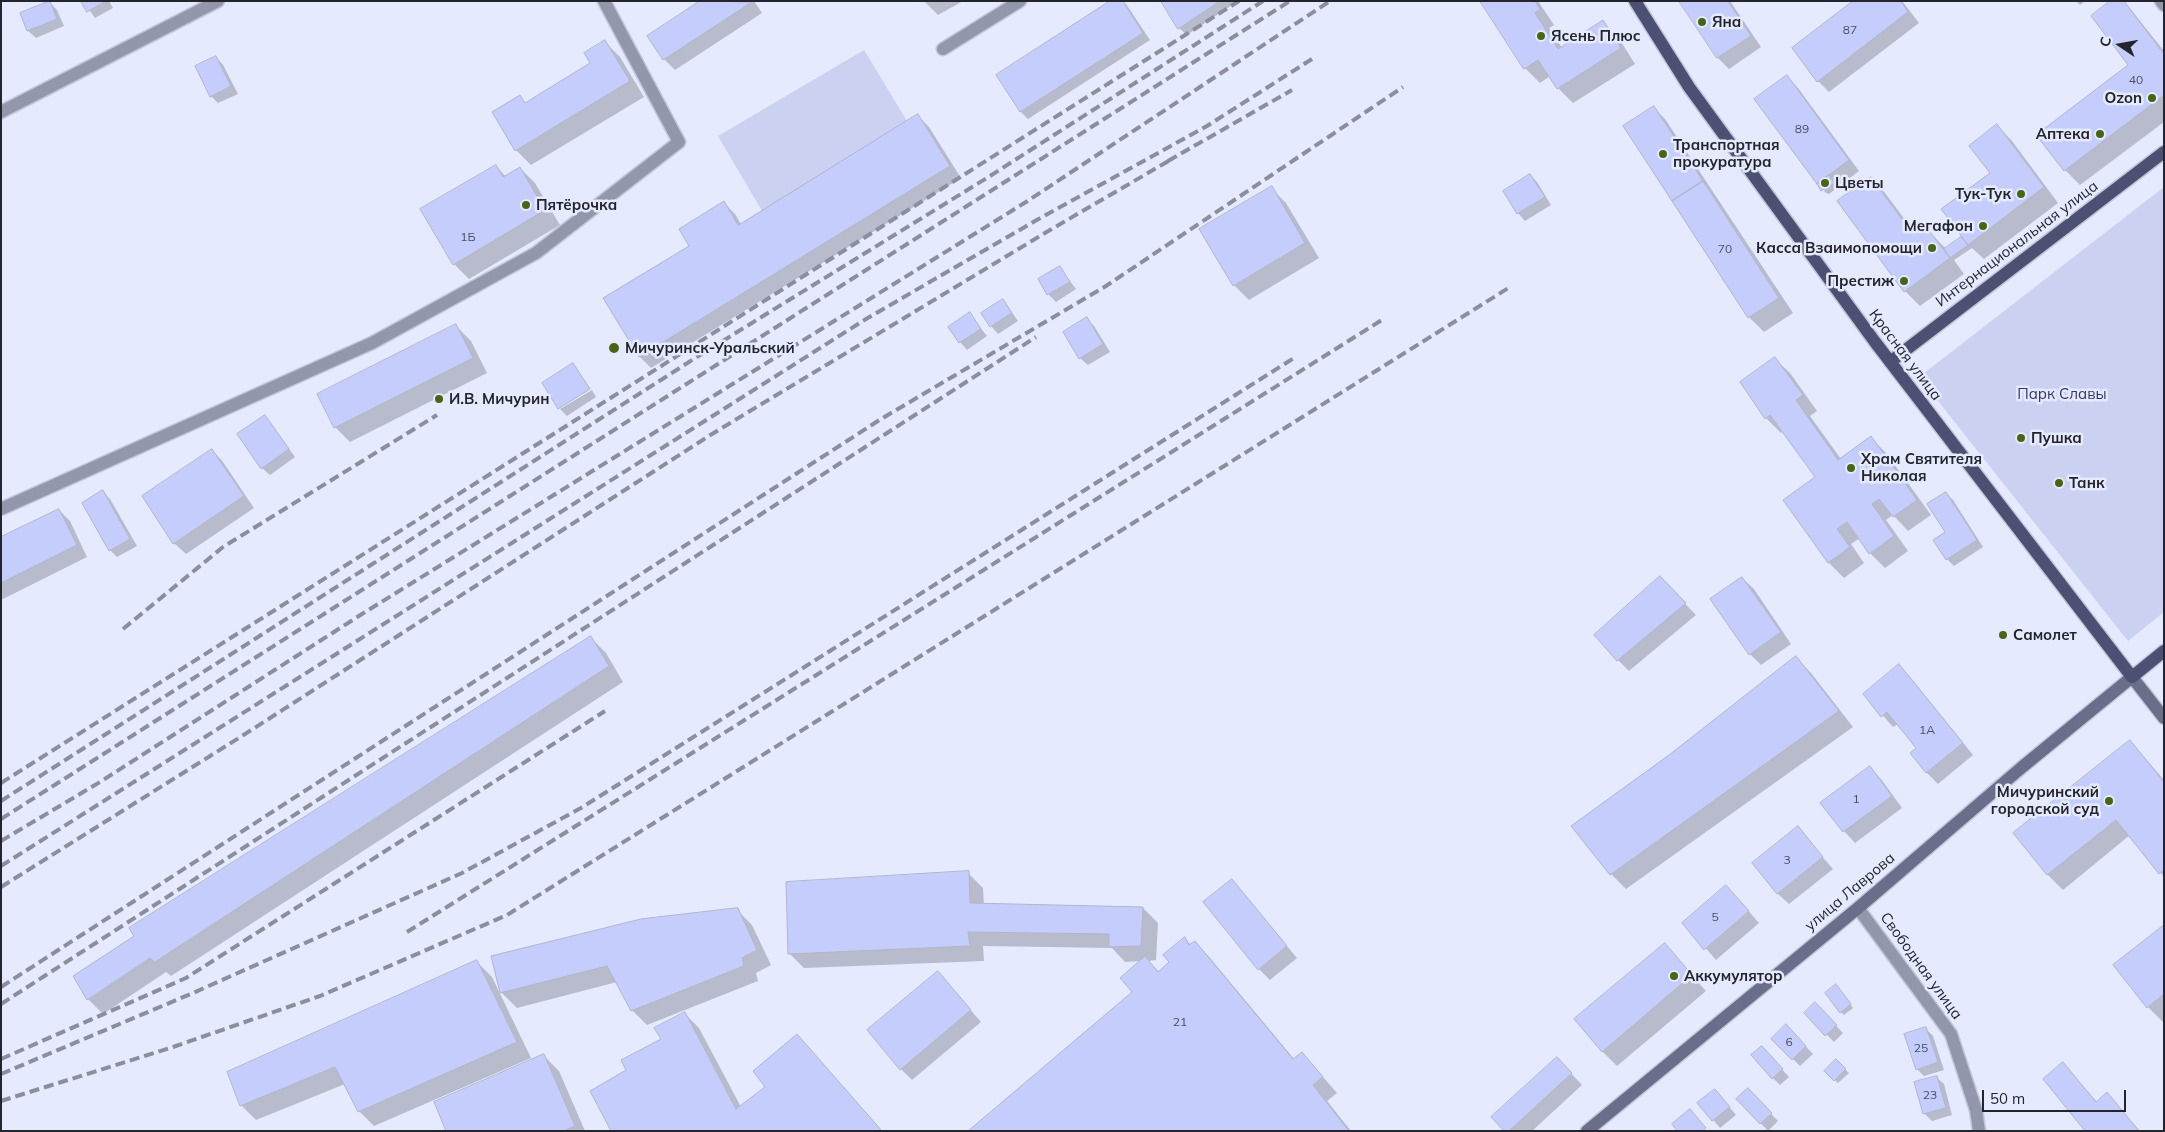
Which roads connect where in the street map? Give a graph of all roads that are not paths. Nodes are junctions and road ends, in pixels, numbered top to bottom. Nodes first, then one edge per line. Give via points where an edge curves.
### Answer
1 (218, 1) edge
2 (604, 1) edge
3 (1020, 1) edge
4 (1635, 1) edge
5 (2161, 1) edge
6 (2164, 5) edge
7 (943, 49) dead end
8 (1, 112) edge
9 (2164, 152) edge
10 (1890, 362) junction
11 (1, 509) edge
12 (2164, 651) edge
13 (2132, 677) junction
14 (2164, 718) edge
15 (1858, 908) junction
16 (1587, 1131) edge
17 (1979, 1131) edge

1 - 8 street
2 - 11 street via 679,142 536,253 381,338
3 - 7 street
4 - 10 main road, Красная улица via 1689,87
5 - 6 street
9 - 10 main road, Интернациональная улица
10 - 13 main road, Красная улица
12 - 13 main road
13 - 14 main road, Красная улица
13 - 15 main road, улица Лаврова
15 - 16 main road, улица Лаврова
15 - 17 street, Свободная улица via 1951,1034 1976,1110

